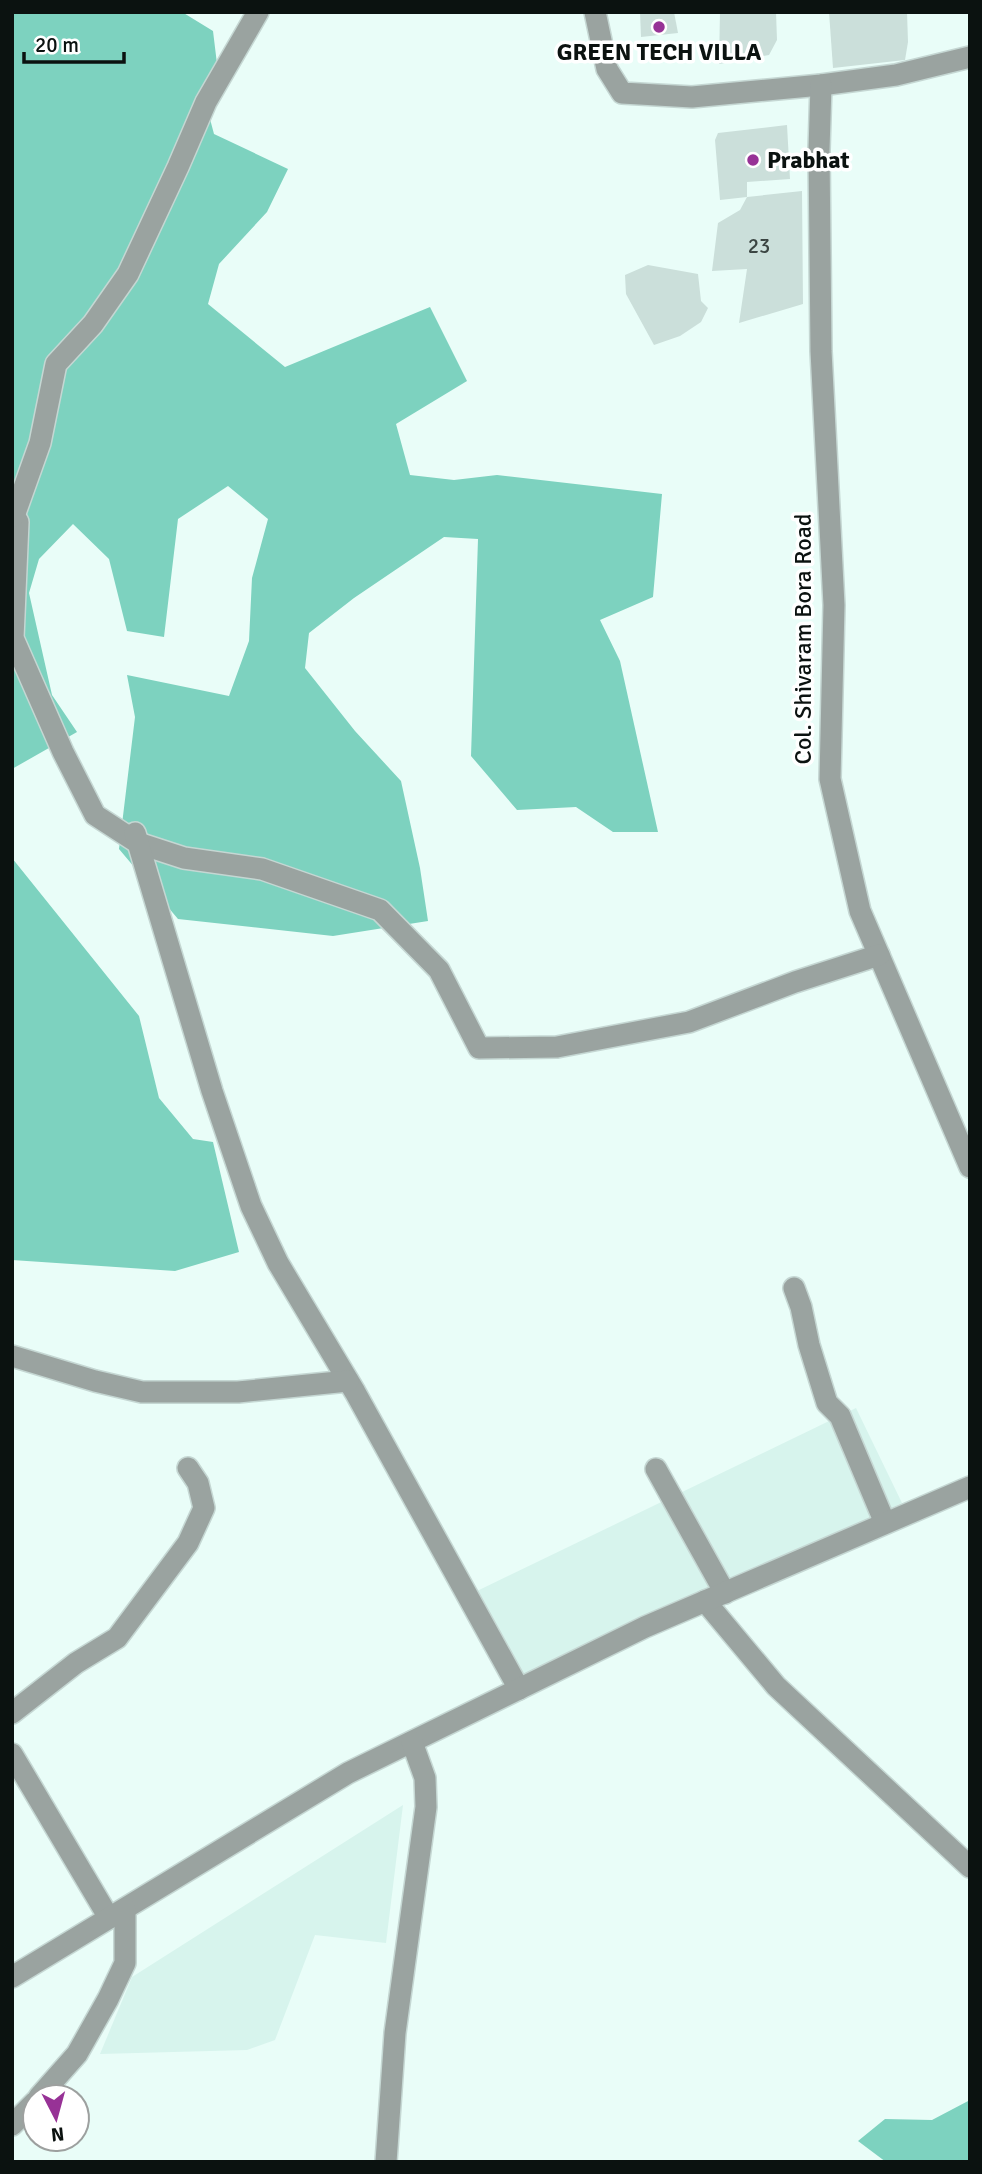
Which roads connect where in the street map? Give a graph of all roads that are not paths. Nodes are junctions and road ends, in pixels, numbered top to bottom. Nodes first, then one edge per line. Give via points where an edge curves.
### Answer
1 (258, 12) edge
2 (595, 12) edge
3 (970, 57) edge
4 (821, 85) junction
5 (13, 514) edge
6 (135, 834) junction
7 (879, 955) junction
8 (970, 1167) edge
9 (794, 1288) dead end
10 (12, 1356) edge
11 (348, 1381) junction
12 (188, 1468) dead end
13 (656, 1469) dead end
14 (970, 1487) edge
15 (886, 1523) junction
16 (725, 1593) junction
17 (705, 1601) junction
18 (519, 1689) junction
19 (12, 1713) edge
20 (412, 1742) junction
21 (12, 1754) edge
22 (970, 1867) edge
23 (117, 1914) junction
24 (12, 1977) edge
25 (52, 2083) edge
26 (386, 2162) edge

1 - 5 street via 205,102 128,274 93,324 56,364 40,443
2 - 4 street via 607,69 622,93 692,97
3 - 4 street via 896,75
4 - 7 street, Col. Shivaram Bora Road via 821,351 834,605 830,779 860,911
5 - 6 street via 18,522 13,638 95,815
6 - 7 street via 184,858 262,869 380,910 439,970 479,1048 557,1047 690,1022
6 - 11 street via 251,1206 278,1263
7 - 8 street, Col. Shivaram Bora Road
9 - 15 street via 827,1403 840,1416
10 - 11 street via 142,1392 238,1392
11 - 18 street
12 - 19 street via 198,1483 204,1508 188,1543 117,1638 76,1662
13 - 16 street
14 - 15 street
15 - 16 street
16 - 17 street
17 - 18 street
17 - 22 street via 776,1686
18 - 20 street
20 - 23 street via 348,1773
20 - 26 street via 425,1778 426,1807 396,2033
21 - 23 street
23 - 24 street
23 - 25 street via 125,1963 78,2054

